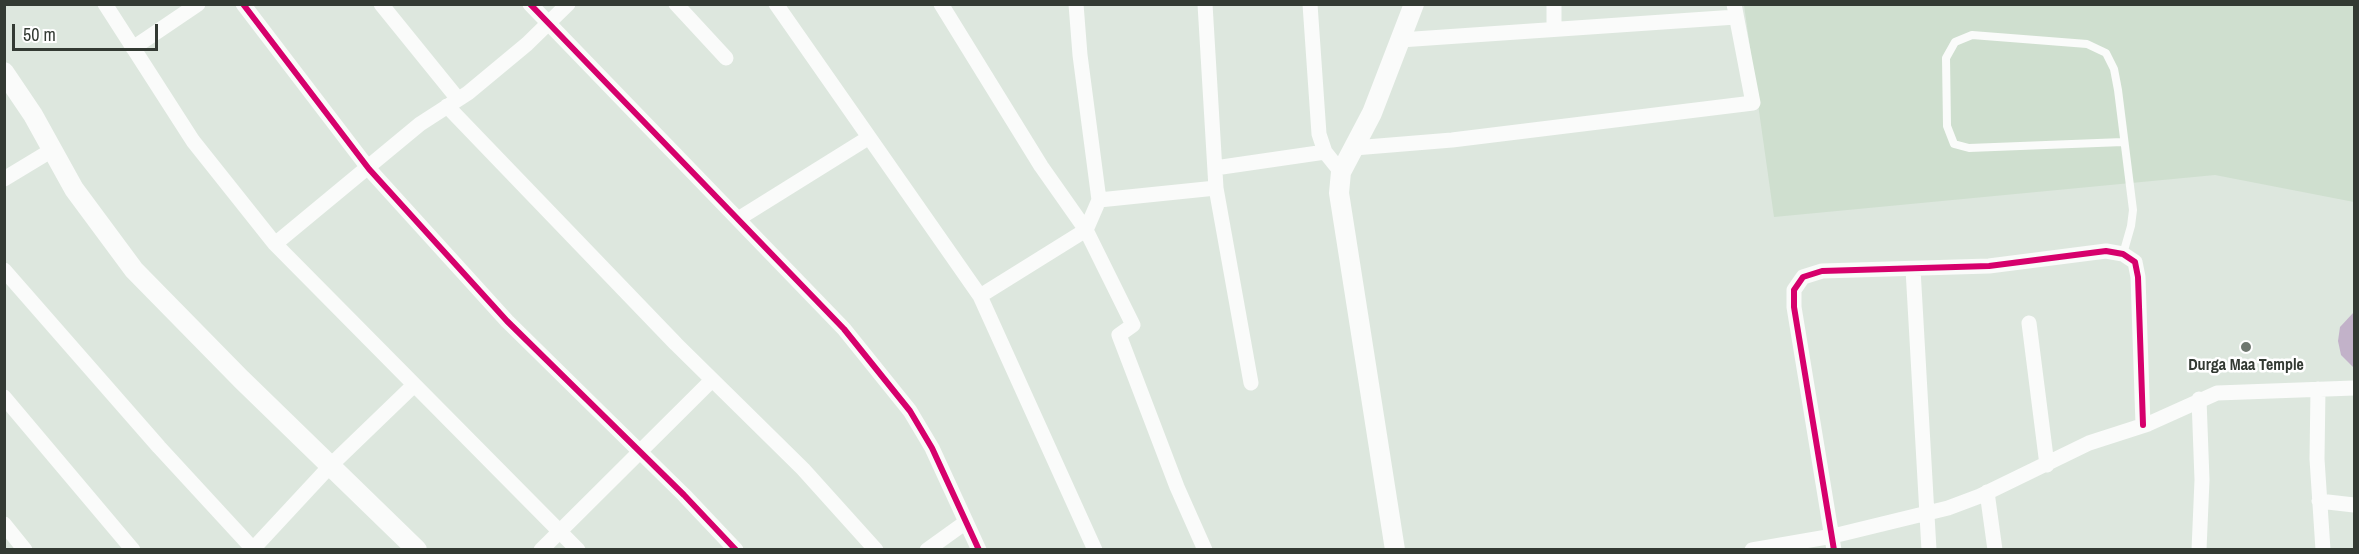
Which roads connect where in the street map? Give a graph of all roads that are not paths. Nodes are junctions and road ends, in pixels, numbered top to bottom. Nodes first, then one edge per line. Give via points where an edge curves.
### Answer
1 (105, 4) edge
2 (198, 4) edge
3 (243, 4) edge
4 (381, 4) edge
5 (530, 4) edge
6 (568, 4) edge
7 (676, 4) edge
8 (776, 4) edge
9 (941, 4) edge
10 (1076, 4) edge
11 (1205, 4) edge
12 (1311, 4) edge
13 (1414, 4) edge
14 (1554, 4) edge
15 (1735, 11) edge
16 (549, 23) junction
17 (1554, 29) junction
18 (1400, 40) junction
19 (133, 48) junction
20 (726, 58) dead end
21 (4, 72) edge
22 (453, 103) junction
23 (868, 138) junction
24 (2123, 142) junction
25 (1354, 148) junction
26 (52, 150) junction
27 (1325, 152) junction
28 (1215, 168) junction
29 (369, 169) junction
30 (1341, 172) junction
31 (4, 179) edge
32 (1216, 188) junction
33 (1099, 200) junction
34 (738, 219) junction
35 (1086, 230) junction
36 (275, 244) junction
37 (2123, 254) junction
38 (1913, 269) junction
39 (4, 270) edge
40 (980, 296) junction
41 (2029, 323) dead end
42 (712, 380) junction
43 (1251, 382) dead end
44 (414, 385) junction
45 (2355, 388) edge
46 (2318, 389) junction
47 (4, 397) edge
48 (2199, 399) junction
49 (2143, 426) junction
50 (641, 453) junction
51 (331, 465) junction
52 (2047, 465) junction
53 (1987, 492) junction
54 (2319, 501) junction
55 (2355, 505) edge
56 (1929, 513) junction
57 (966, 522) junction
58 (4, 524) edge
59 (559, 531) junction
60 (1833, 543) edge
61 (25, 549) edge
62 (133, 549) edge
63 (253, 549) edge
64 (417, 549) edge
65 (541, 549) edge
66 (578, 549) edge
67 (736, 549) edge
68 (876, 549) edge
69 (927, 549) edge
70 (979, 549) edge
71 (1095, 549) edge
72 (1205, 549) edge
73 (1395, 549) edge
74 (1752, 549) edge
75 (1929, 549) edge
76 (1995, 549) edge
77 (2199, 549) edge
78 (2323, 549) edge

1 - 19 street
2 - 19 street
3 - 29 street
4 - 22 street
5 - 16 street
6 - 16 street
7 - 20 street
8 - 23 street
9 - 35 street via 1041,166
10 - 33 street
11 - 28 street
12 - 27 street via 1319,134
13 - 18 street
14 - 17 street
15 - 17 street
15 - 25 street via 1753,103 1452,140
16 - 22 street
16 - 34 street
17 - 18 street
18 - 25 street
19 - 36 street via 193,141
21 - 26 street
22 - 29 street via 420,124
22 - 42 street
23 - 34 street
23 - 40 street
24 - 24 lane via 1969,148 1954,144 1947,126 1946,58 1954,42 1972,35 2087,44 2106,53 2114,69
24 - 37 lane via 2133,210
25 - 30 street
26 - 31 street
26 - 51 street via 74,189 134,270
27 - 28 street
27 - 30 street
28 - 32 street
29 - 36 street
29 - 50 street via 507,321
30 - 73 street via 1339,193
32 - 33 street
32 - 43 street
33 - 35 street
34 - 57 street via 844,330 910,411
35 - 40 street
35 - 72 street via 1133,325 1119,335
36 - 44 street
37 - 38 street via 2106,251 1989,266
37 - 49 street via 2135,262 2138,277
38 - 56 street
38 - 60 street via 1822,271 1803,277 1794,290
39 - 63 street
40 - 71 street
41 - 52 street
42 - 50 street
42 - 68 street
44 - 51 street
44 - 59 street
45 - 46 street
46 - 48 street via 2217,393
46 - 54 street
47 - 62 street
48 - 49 street
48 - 77 street
49 - 52 street via 2090,443
50 - 59 street
50 - 67 street
51 - 63 street
51 - 64 street
52 - 53 street
53 - 56 street
53 - 76 street
54 - 55 street
54 - 78 street
56 - 60 street
56 - 75 street
57 - 69 street
57 - 70 street
58 - 61 street
59 - 65 street
59 - 66 street
60 - 74 street

